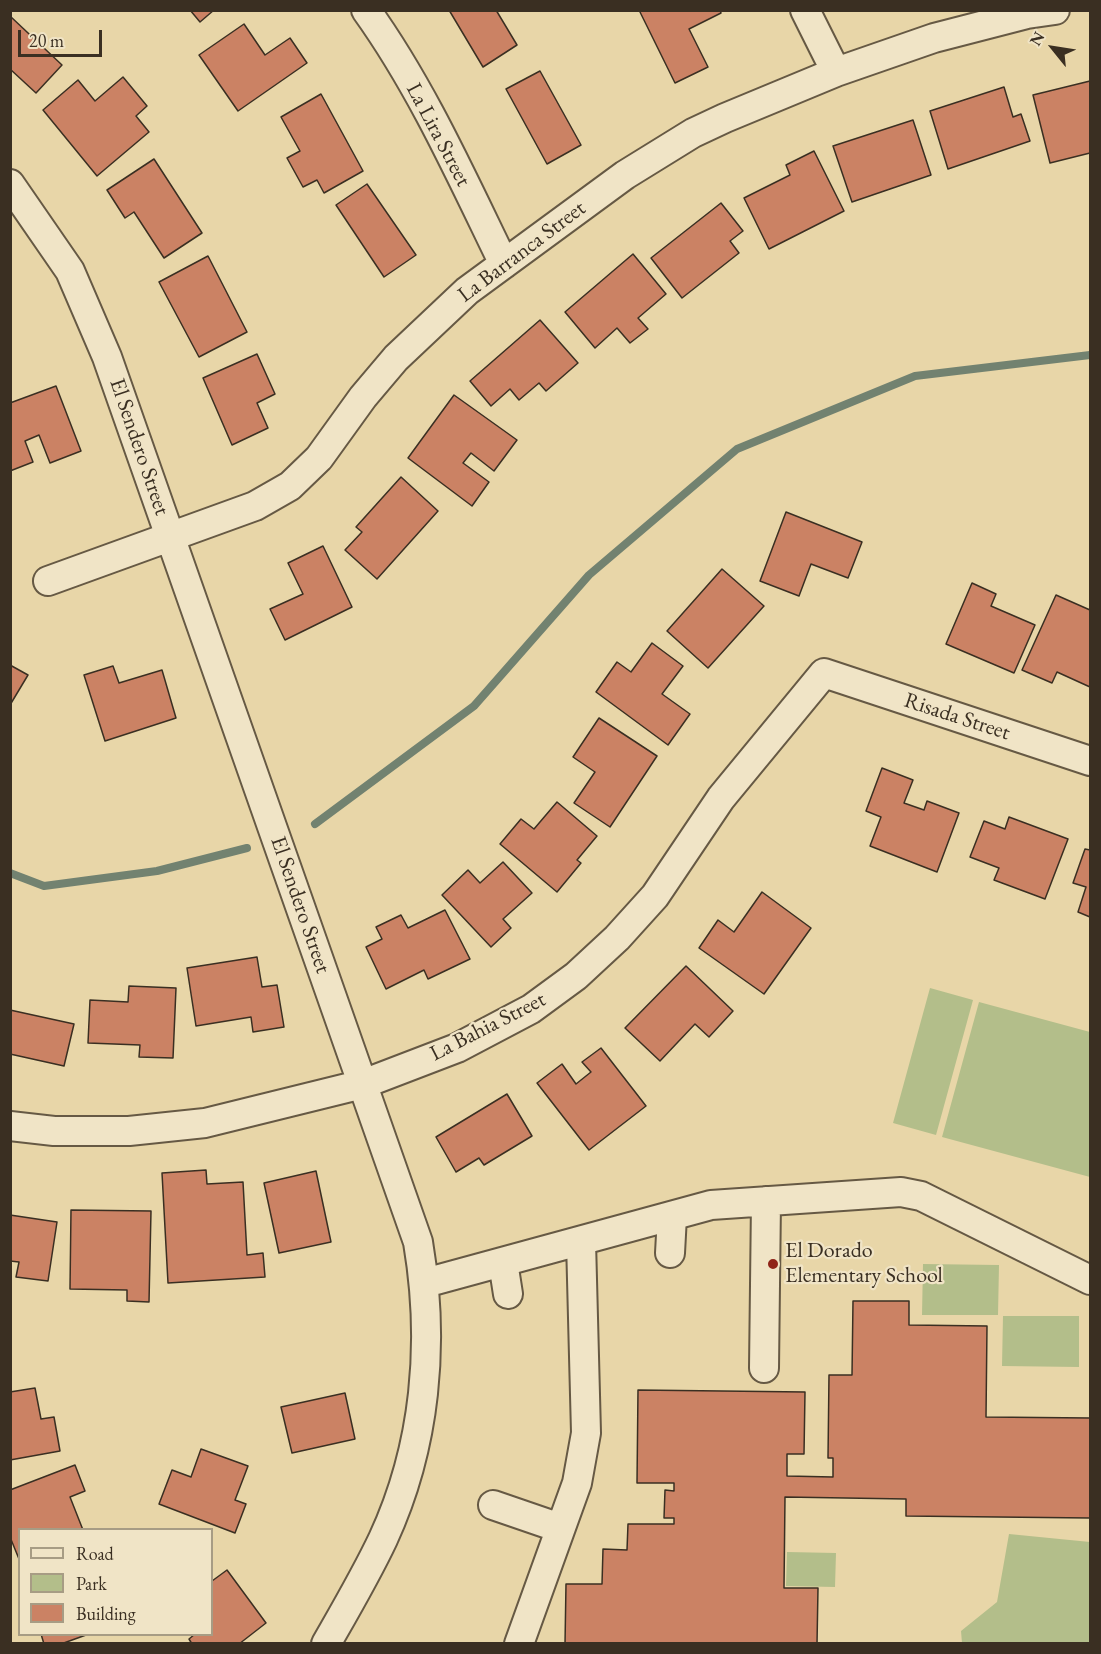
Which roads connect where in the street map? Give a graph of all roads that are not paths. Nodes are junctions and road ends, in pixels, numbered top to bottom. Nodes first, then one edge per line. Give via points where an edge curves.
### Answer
1 (366, 10) edge
2 (804, 10) edge
3 (1055, 10) edge
4 (836, 72) junction
5 (10, 184) edge
6 (504, 264) junction
7 (170, 536) junction
8 (48, 581) dead end
9 (824, 673) joint
10 (1090, 761) edge
11 (363, 1084) junction
12 (10, 1126) edge
13 (766, 1201) junction
14 (672, 1216) junction
15 (581, 1241) junction
16 (670, 1253) dead end
17 (503, 1262) junction
18 (1090, 1280) edge
19 (425, 1283) junction
20 (508, 1294) dead end
21 (764, 1368) dead end
22 (493, 1505) dead end
23 (560, 1528) junction
24 (326, 1644) edge
25 (519, 1644) edge

1 - 6 street, La Lira Street via 440,132
2 - 4 street
3 - 4 street, La Barranca Street via 934,38
4 - 6 street, La Barranca Street via 693,133 625,175
5 - 7 street, El Sendero Street via 70,271 107,357
6 - 7 street, La Barranca Street via 467,291 396,358 319,459 290,486 255,506
7 - 8 street, La Barranca Street
7 - 11 street, El Sendero Street
9 - 10 street, Risada Street
9 - 11 street, La Bahia Street via 721,798 655,896 576,976 531,1009 457,1048
11 - 12 street, La Bahia Street via 205,1123 129,1131 54,1131
11 - 19 street, El Sendero Street via 418,1242
13 - 14 street via 711,1205
13 - 18 street via 901,1192 921,1197
13 - 21 street
14 - 15 street
14 - 16 street
15 - 17 street
15 - 23 street via 586,1434 577,1483
17 - 19 street
17 - 20 street
19 - 24 street, El Sendero Street via 426,1364 413,1452 384,1536
22 - 23 street
23 - 25 street

